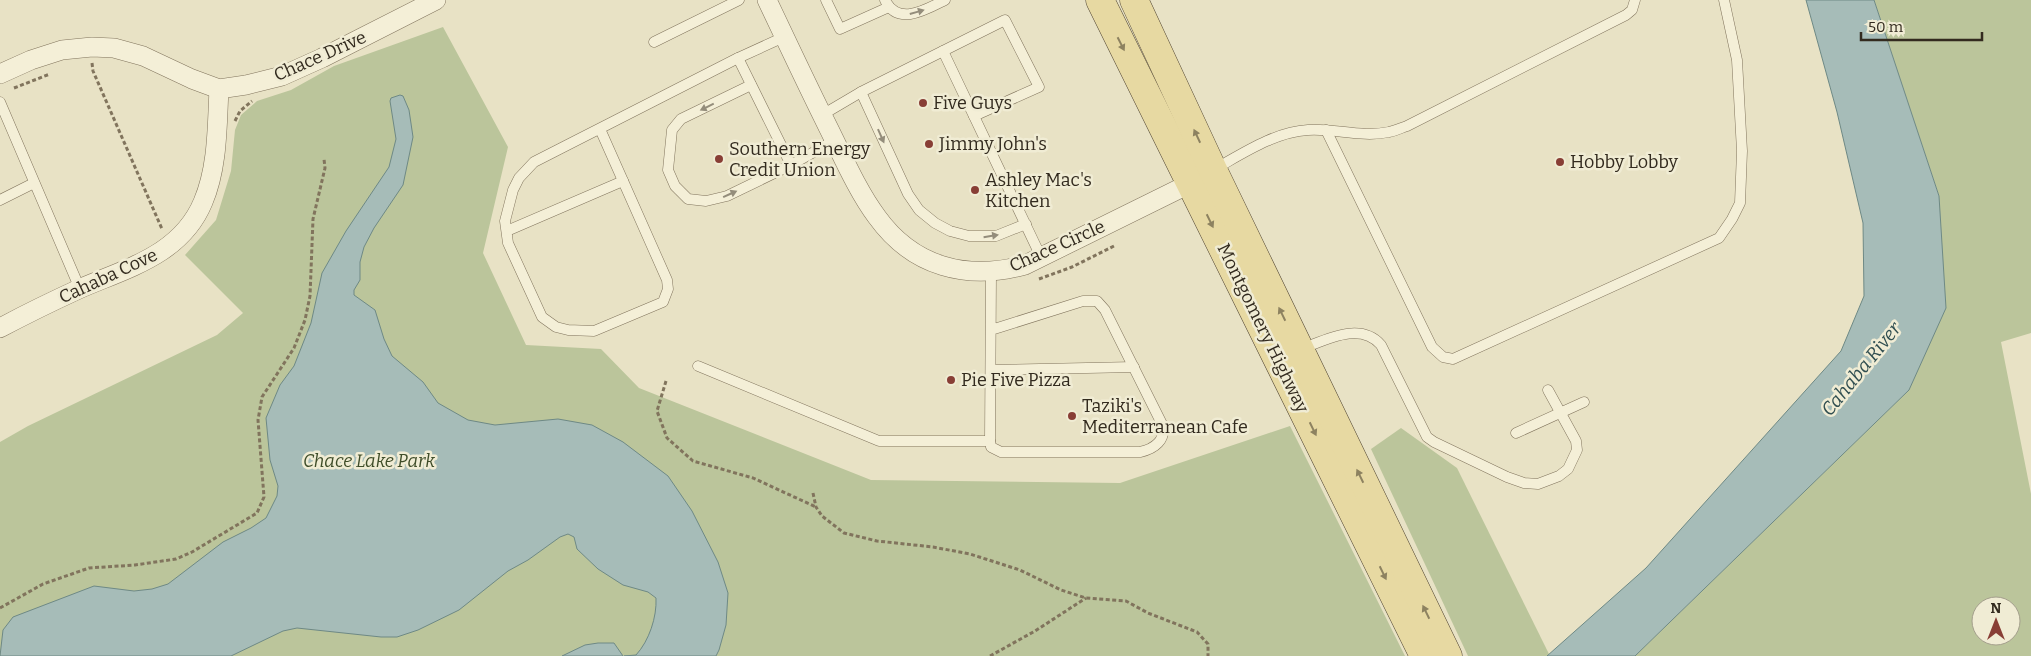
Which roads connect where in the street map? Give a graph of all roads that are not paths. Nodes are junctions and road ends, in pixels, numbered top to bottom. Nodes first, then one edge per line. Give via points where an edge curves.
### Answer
1 (436, 0) edge
2 (739, 0) edge
3 (766, 0) edge
4 (826, 0) edge
5 (945, 0) edge
6 (1100, 0) edge
7 (1134, 0) edge
8 (1635, 0) edge
9 (1724, 0) edge
10 (887, 4) edge
11 (784, 37) junction
12 (654, 42) dead end
13 (944, 51) junction
14 (738, 58) junction
15 (5, 82) edge
16 (751, 85) junction
17 (220, 89) junction
18 (861, 92) junction
19 (0, 102) edge
20 (822, 115) junction
21 (974, 116) junction
22 (600, 129) junction
23 (1326, 130) junction
24 (835, 140) junction
25 (791, 165) junction
26 (1202, 177) junction
27 (623, 181) junction
28 (34, 183) junction
29 (0, 200) edge
30 (1026, 224) junction
31 (507, 231) junction
32 (1041, 257) junction
33 (990, 272) junction
34 (80, 289) junction
35 (0, 328) edge
36 (990, 330) junction
37 (1300, 349) junction
38 (698, 366) dead end
39 (1134, 367) junction
40 (990, 370) junction
41 (1548, 390) dead end
42 (1584, 402) dead end
43 (1561, 413) junction
44 (1516, 433) dead end
45 (990, 441) junction
46 (1372, 524) junction
47 (1424, 656) edge
48 (1448, 656) edge

1 - 17 street, Chace Drive via 282,76
2 - 12 lane
3 - 11 street, Chace Circle
4 - 10 lane via 840,29
10 -> 5 lane via 896,12 907,15 918,14
6 -> 26 main road, Montgomery Highway
26 -> 7 main road, Montgomery Highway
8 - 23 lane via 1632,10 1626,15 1407,126 1372,133
9 - 23 lane via 1737,60 1742,151 1740,203 1719,238 1452,359 1443,357 1432,347
11 - 14 lane
11 - 20 street, Chace Circle
13 - 18 lane
13 - 21 lane
13 - 21 lane via 1005,20 1039,87
14 - 16 lane
14 - 22 lane
15 - 17 street, Chace Drive via 31,60 62,50 92,47 143,56
16 - 25 lane
16 -> 25 lane via 676,123 672,130 668,162 675,186 688,199 716,200
17 - 34 street, Cahaba Cove via 214,162 204,202 195,218 185,232 161,253
18 - 20 lane
18 -> 30 lane via 908,194 929,219 950,231 982,237 996,236
19 - 28 lane
20 - 24 street, Chace Circle
21 - 30 lane
22 - 27 lane
22 - 31 lane via 534,162 519,178 505,221
23 - 26 lane via 1281,135
24 - 25 lane
24 - 33 street, Chace Circle via 876,216 904,246 920,257 954,270
26 - 32 street, Chace Circle
37 -> 26 main road, Montgomery Highway
26 -> 46 main road, Montgomery Highway
27 - 31 lane
27 - 31 lane via 667,280 668,289 663,302 594,331 556,327 542,317 508,243
28 - 29 lane
28 - 34 lane
30 - 32 lane
32 - 33 street, Chace Circle via 1025,265
33 - 36 lane
34 - 35 street, Cahaba Cove
36 - 39 lane via 1083,301 1097,301 1106,310
36 - 40 lane
37 - 43 lane via 1352,333 1374,337 1427,437 1524,484 1538,484 1559,476 1574,460 1576,441
46 -> 37 main road, Montgomery Highway
38 - 45 lane via 879,440
39 - 40 lane
39 - 45 lane via 1164,430 1158,444 1150,450 1001,452 991,447
40 - 45 lane
41 - 43 lane
42 - 43 lane
43 - 44 lane
46 -> 47 main road, Montgomery Highway
48 -> 46 main road, Montgomery Highway

